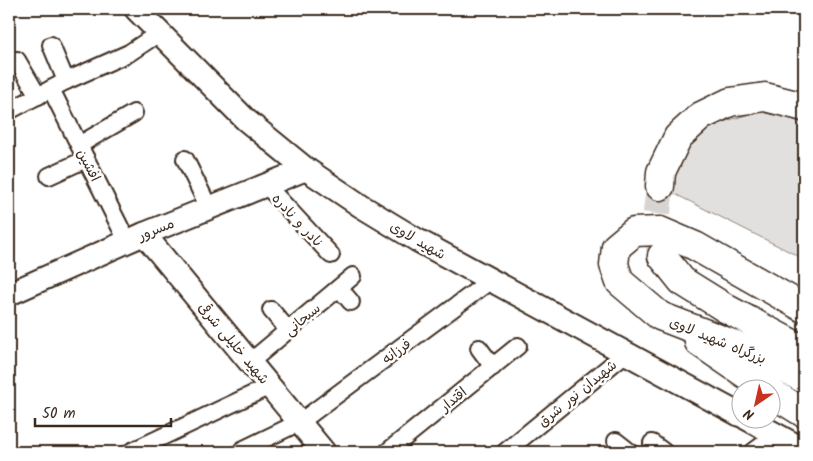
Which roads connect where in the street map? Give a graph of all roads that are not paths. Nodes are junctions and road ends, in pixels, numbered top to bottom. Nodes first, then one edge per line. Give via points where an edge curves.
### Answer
1 (136, 9) edge
2 (159, 33) junction
3 (51, 45) dead end
4 (17, 60) dead end
5 (66, 81) junction
6 (44, 92) junction
7 (804, 107) edge
8 (9, 111) edge
9 (134, 113) dead end
10 (83, 152) junction
11 (185, 158) dead end
12 (306, 169) junction
13 (49, 176) dead end
14 (266, 185) junction
15 (660, 186) tunnel mouth
16 (210, 208) junction
17 (136, 238) junction
18 (330, 255) dead end
19 (662, 256) tunnel mouth
20 (353, 276) dead end
21 (491, 280) junction
22 (339, 288) junction
23 (9, 294) edge
24 (351, 302) dead end
25 (804, 308) edge
26 (271, 310) dead end
27 (660, 316) junction
28 (288, 330) junction
29 (518, 346) dead end
30 (479, 348) dead end
31 (804, 350) edge
32 (626, 353) junction
33 (250, 362) junction
34 (493, 367) junction
35 (751, 378) edge
36 (804, 379) edge
37 (270, 386) junction
38 (780, 398) edge
39 (730, 410) edge
40 (804, 413) edge
41 (300, 422) junction
42 (765, 428) edge
43 (776, 434) junction
44 (616, 441) dead end
45 (242, 450) dead end
46 (804, 450) edge
47 (130, 452) edge
48 (324, 452) edge
49 (387, 452) edge
50 (505, 452) edge
51 (630, 452) edge
52 (753, 452) edge

1 - 2 street, شهید لاوی
2 - 5 street via 128,53
2 - 12 street, شهید لاوی via 246,120
3 - 5 street
4 - 6 street, افشین
5 - 6 street
6 - 8 street
6 - 10 street, افشین
7 - 15 highway via 765,97 730,102 702,116 678,137 661,172
9 - 10 street
10 - 13 street
10 - 17 street, افشین
11 - 16 street
12 - 14 street, مسرور
12 - 21 street, شهید لاوی via 401,230
14 - 16 street, مسرور
14 - 18 street, نادر و نادره
16 - 17 street, مسرور
17 - 23 street, مسرور
17 - 33 street, شهید خلیلی شرقی
19 - 31 highway via 682,281 727,310
20 - 22 street, سبحانی
21 - 32 street, شهید لاوی
21 - 41 street, فرزانه
22 - 24 street
22 - 28 street, سبحانی
25 - 27 highway, بزرگراه شهید لاوی via 695,246 660,231 634,232 616,247 614,265 620,282
26 - 28 street
27 - 35 highway
27 - 36 highway, بزرگراه شهید لاوی via 753,352
28 - 33 street, سبحانی
29 - 34 street, اقتدار
30 - 34 street
32 - 39 street, شهید لاوی
32 - 50 street, شهیدان نور شرق
33 - 37 street, شهید خلیلی شرقی
34 - 49 street, اقتدار
37 - 41 street, شهید خلیلی شرقی
37 - 47 street
38 - 40 highway
41 - 45 street, فرزانه
41 - 48 street, شهید خلیلی شرقی
42 - 43 street
43 - 46 street
43 - 52 street
44 - 51 street

